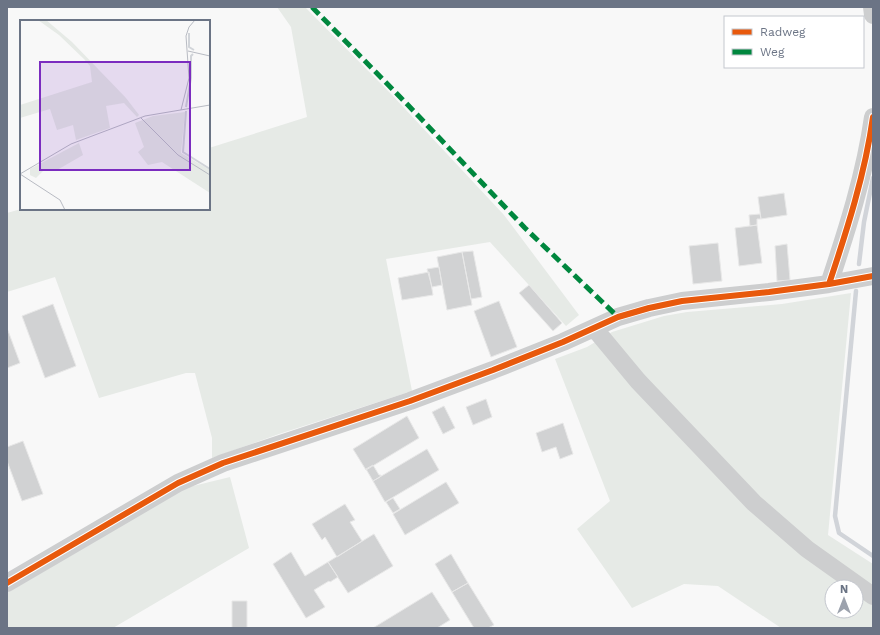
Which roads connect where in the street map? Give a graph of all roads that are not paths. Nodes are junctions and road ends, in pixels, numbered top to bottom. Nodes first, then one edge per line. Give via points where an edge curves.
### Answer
1 (872, 7) edge
2 (873, 16) edge
3 (873, 117) edge
4 (873, 276) edge
5 (829, 284) junction
6 (594, 328) junction
7 (7, 583) edge
8 (873, 596) edge

1 - 2 street
3 - 5 street via 855,200
4 - 5 street
5 - 6 street via 665,304 618,317
6 - 7 street via 410,401 223,463 178,482
6 - 8 street via 638,381 754,503 807,549

